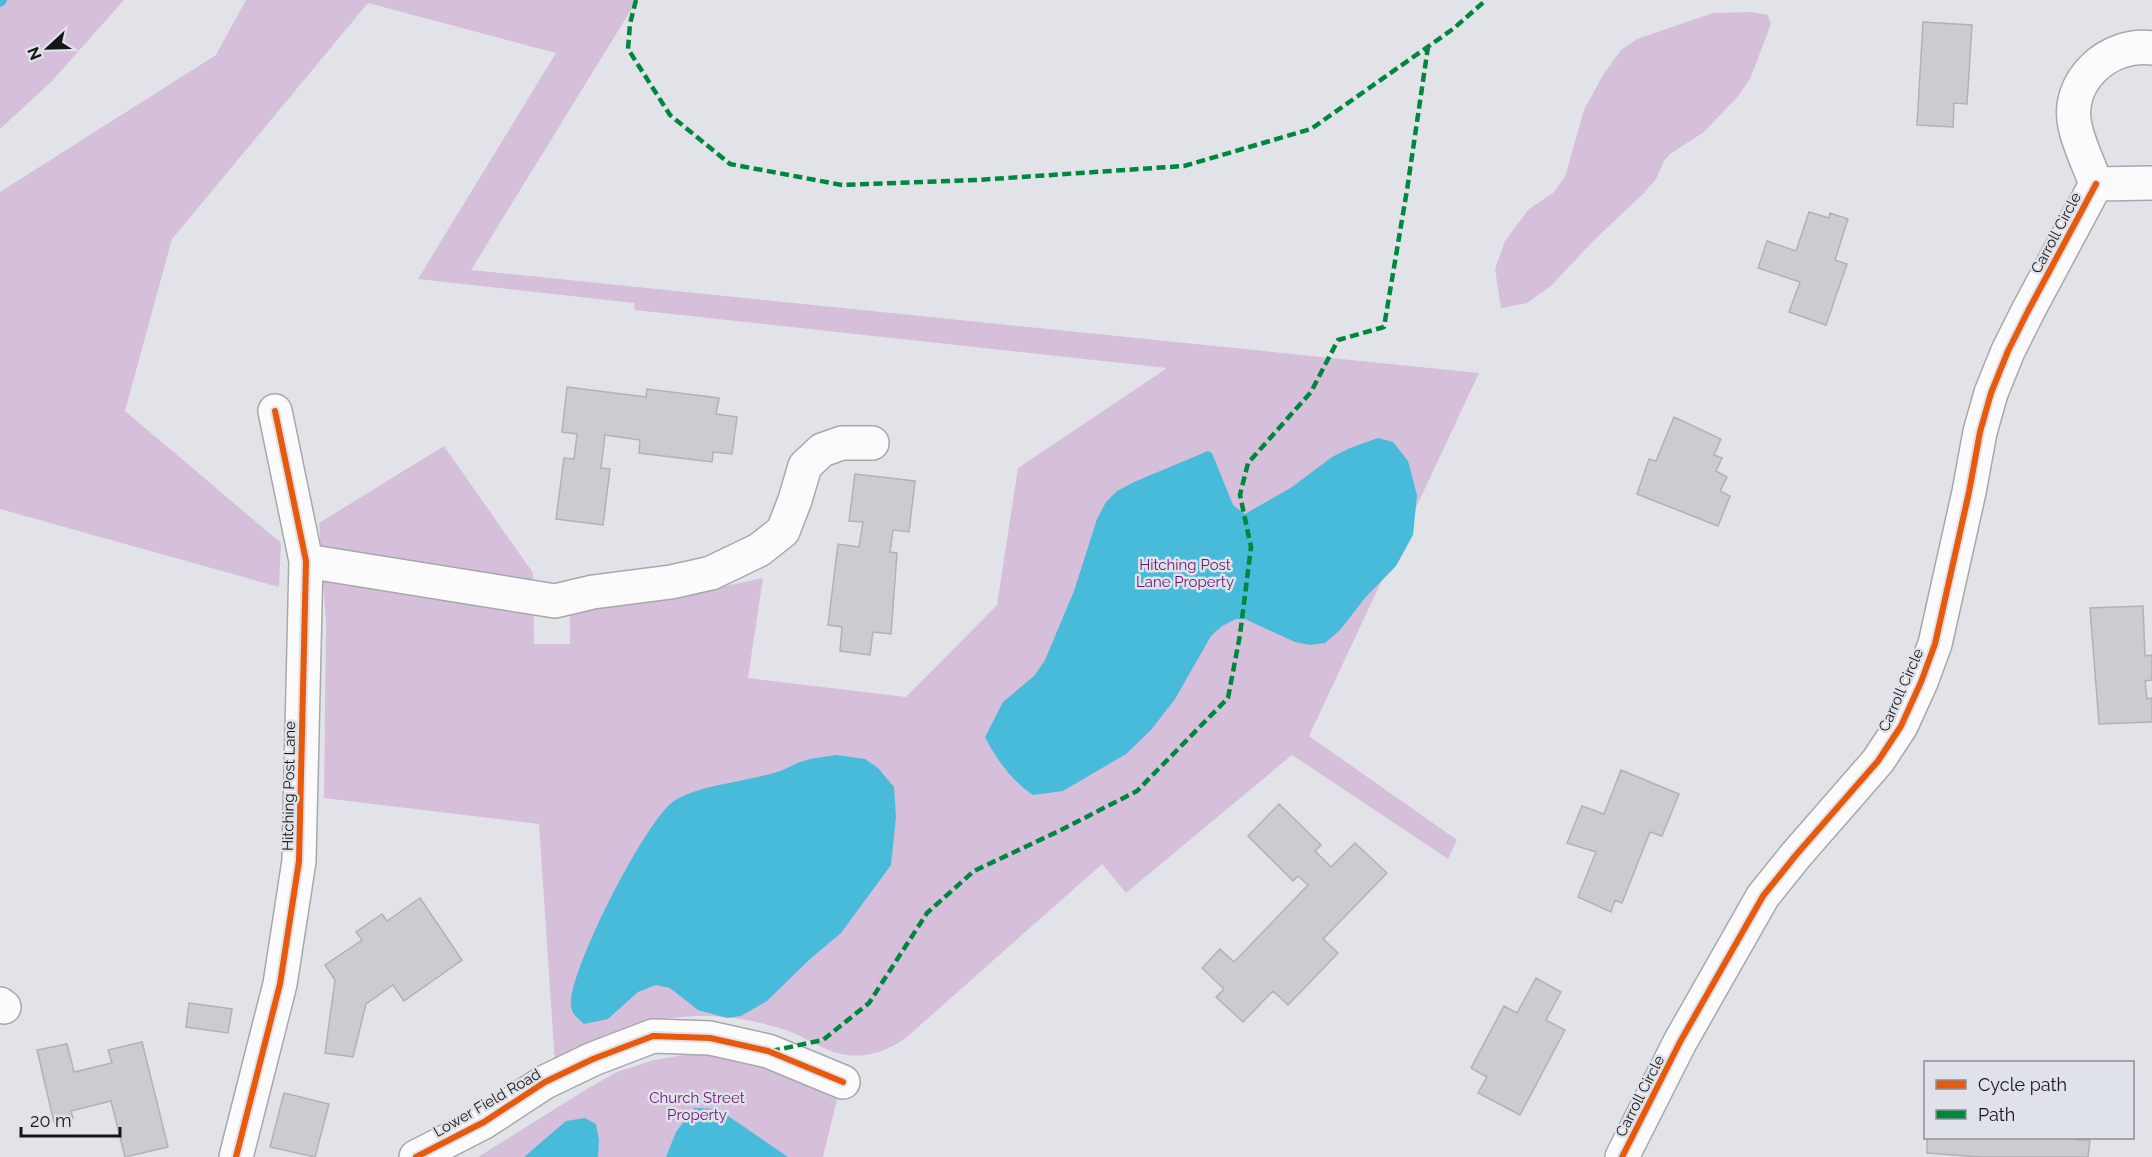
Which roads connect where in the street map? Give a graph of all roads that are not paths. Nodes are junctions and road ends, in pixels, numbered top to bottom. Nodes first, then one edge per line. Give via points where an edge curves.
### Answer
1 (2152, 48) edge
2 (2152, 183) edge
3 (2096, 184) junction
4 (275, 411) dead end
5 (872, 443) dead end
6 (306, 561) junction
7 (843, 1082) dead end
8 (236, 1157) edge
9 (417, 1157) edge
10 (1623, 1157) edge

1 - 3 street, Carroll Circle via 2125,49 2105,58 2088,73 2078,93 2075,126
2 - 3 street, Carroll Circle
3 - 10 street, Carroll Circle via 2023,321 1991,393 1935,644 1901,726 1878,762 1763,896 1680,1042
4 - 6 street, Hitching Post Lane
5 - 6 street via 842,443 822,450 805,466 783,531 759,550 711,573 671,582 555,601
6 - 8 street, Hitching Post Lane via 299,861 280,984
7 - 9 street, Lower Field Road via 768,1051 710,1038 653,1036 545,1082 484,1122

